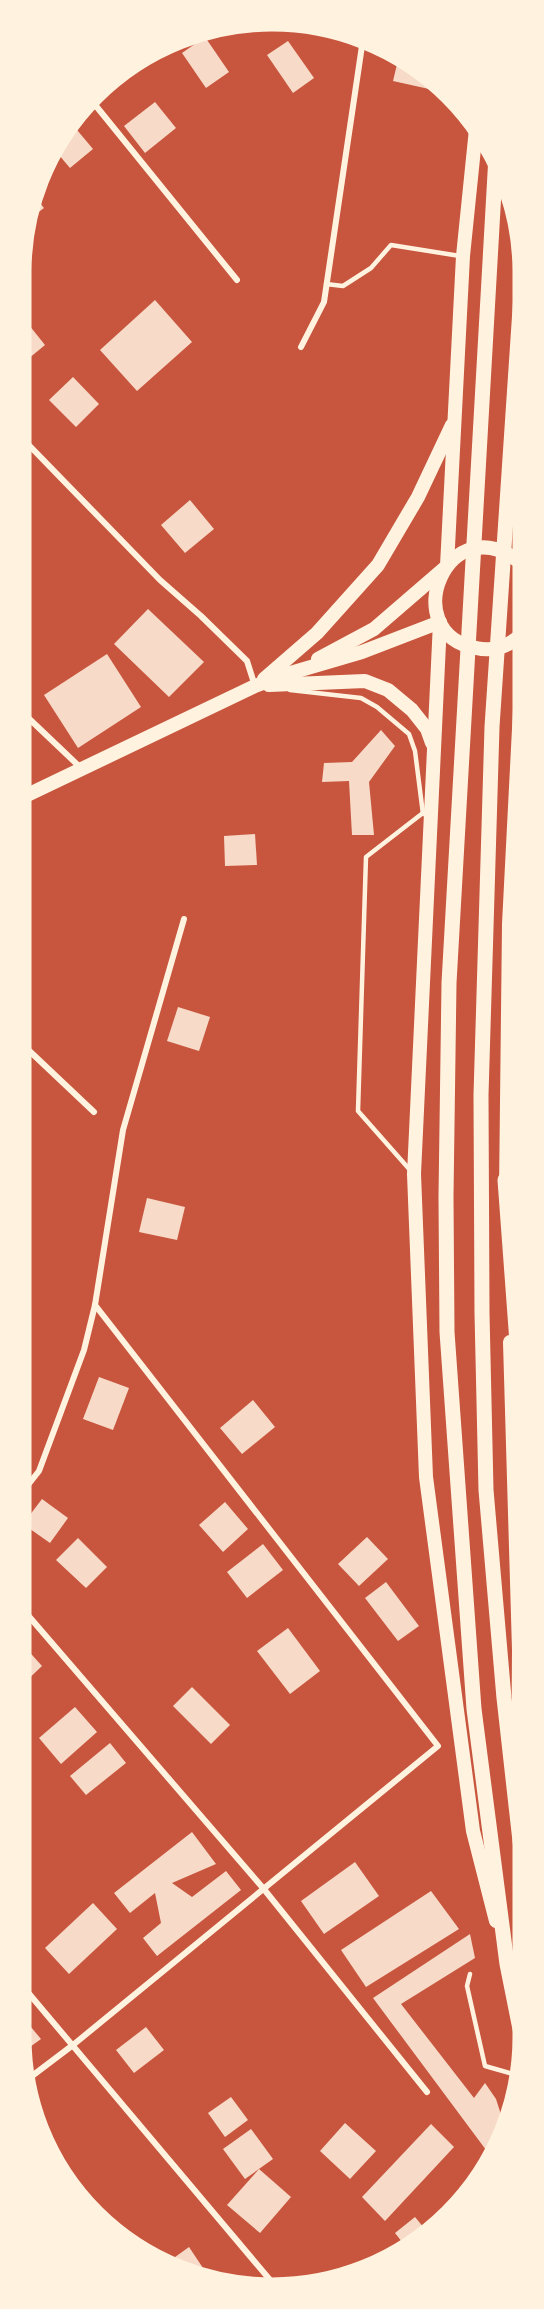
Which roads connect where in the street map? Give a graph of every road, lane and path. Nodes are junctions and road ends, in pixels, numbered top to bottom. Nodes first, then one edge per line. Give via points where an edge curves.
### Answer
1 (362, 47) edge
2 (96, 106) edge
3 (475, 141) edge
4 (494, 175) edge
5 (463, 256) junction
6 (237, 280) dead end
7 (326, 284) junction
8 (302, 348) dead end
9 (514, 412) edge
10 (455, 420) junction
11 (30, 446) edge
12 (514, 557) edge
13 (447, 566) junction
14 (440, 622) junction
15 (514, 640) edge
16 (287, 674) junction
17 (255, 686) junction
18 (30, 720) edge
19 (435, 753) junction
20 (82, 769) junction
21 (30, 794) edge
22 (433, 803) junction
23 (514, 805) edge
24 (423, 814) junction
25 (184, 919) dead end
26 (30, 1052) edge
27 (94, 1112) dead end
28 (414, 1174) junction
29 (506, 1180) junction
30 (514, 1295) edge
31 (95, 1305) junction
32 (514, 1469) edge
33 (30, 1482) edge
34 (30, 1618) edge
35 (514, 1789) edge
36 (263, 1888) junction
37 (507, 1964) junction
38 (470, 1974) dead end
39 (30, 1995) edge
40 (514, 1999) edge
41 (73, 2045) junction
42 (511, 2073) edge
43 (33, 2075) edge
44 (426, 2092) dead end
45 (269, 2279) edge

1 - 7 street
2 - 6 street
3 - 5 main road
4 - 37 highway via 449,983 446,1197 447,1332 474,1709
5 - 7 lane via 391,245 371,268 343,286
5 - 10 main road
7 - 8 street via 324,302
9 - 35 highway via 492,727 481,1095 486,1490
10 - 13 main road
10 - 17 main road via 418,497 378,565 317,633
11 - 17 street via 160,580 247,661
12 - 13 main road via 501,550 481,548 462,553
13 - 14 main road via 435,592
13 - 16 main road via 374,629
14 - 15 main road via 452,637 470,647 500,647
14 - 16 main road via 363,652
14 - 19 main road
16 - 17 main road
17 - 19 main road via 365,681 388,690 412,710 427,729
17 - 20 main road
17 - 24 lane via 361,698 377,707 409,734
18 - 20 street
19 - 22 main road
20 - 21 main road
22 - 24 lane
22 - 28 main road
23 - 29 main road
24 - 28 lane via 366,856 358,1111
25 - 31 street via 123,1130
26 - 27 street
28 - 37 main road via 426,1477 473,1831
29 - 30 highway
29 - 32 main road
31 - 33 street via 84,1350 39,1471
31 - 36 street via 438,1746
34 - 36 street
36 - 41 street
36 - 44 street
37 - 40 highway
38 - 42 lane via 467,1986 485,2066
39 - 41 street
41 - 43 street
41 - 45 street

